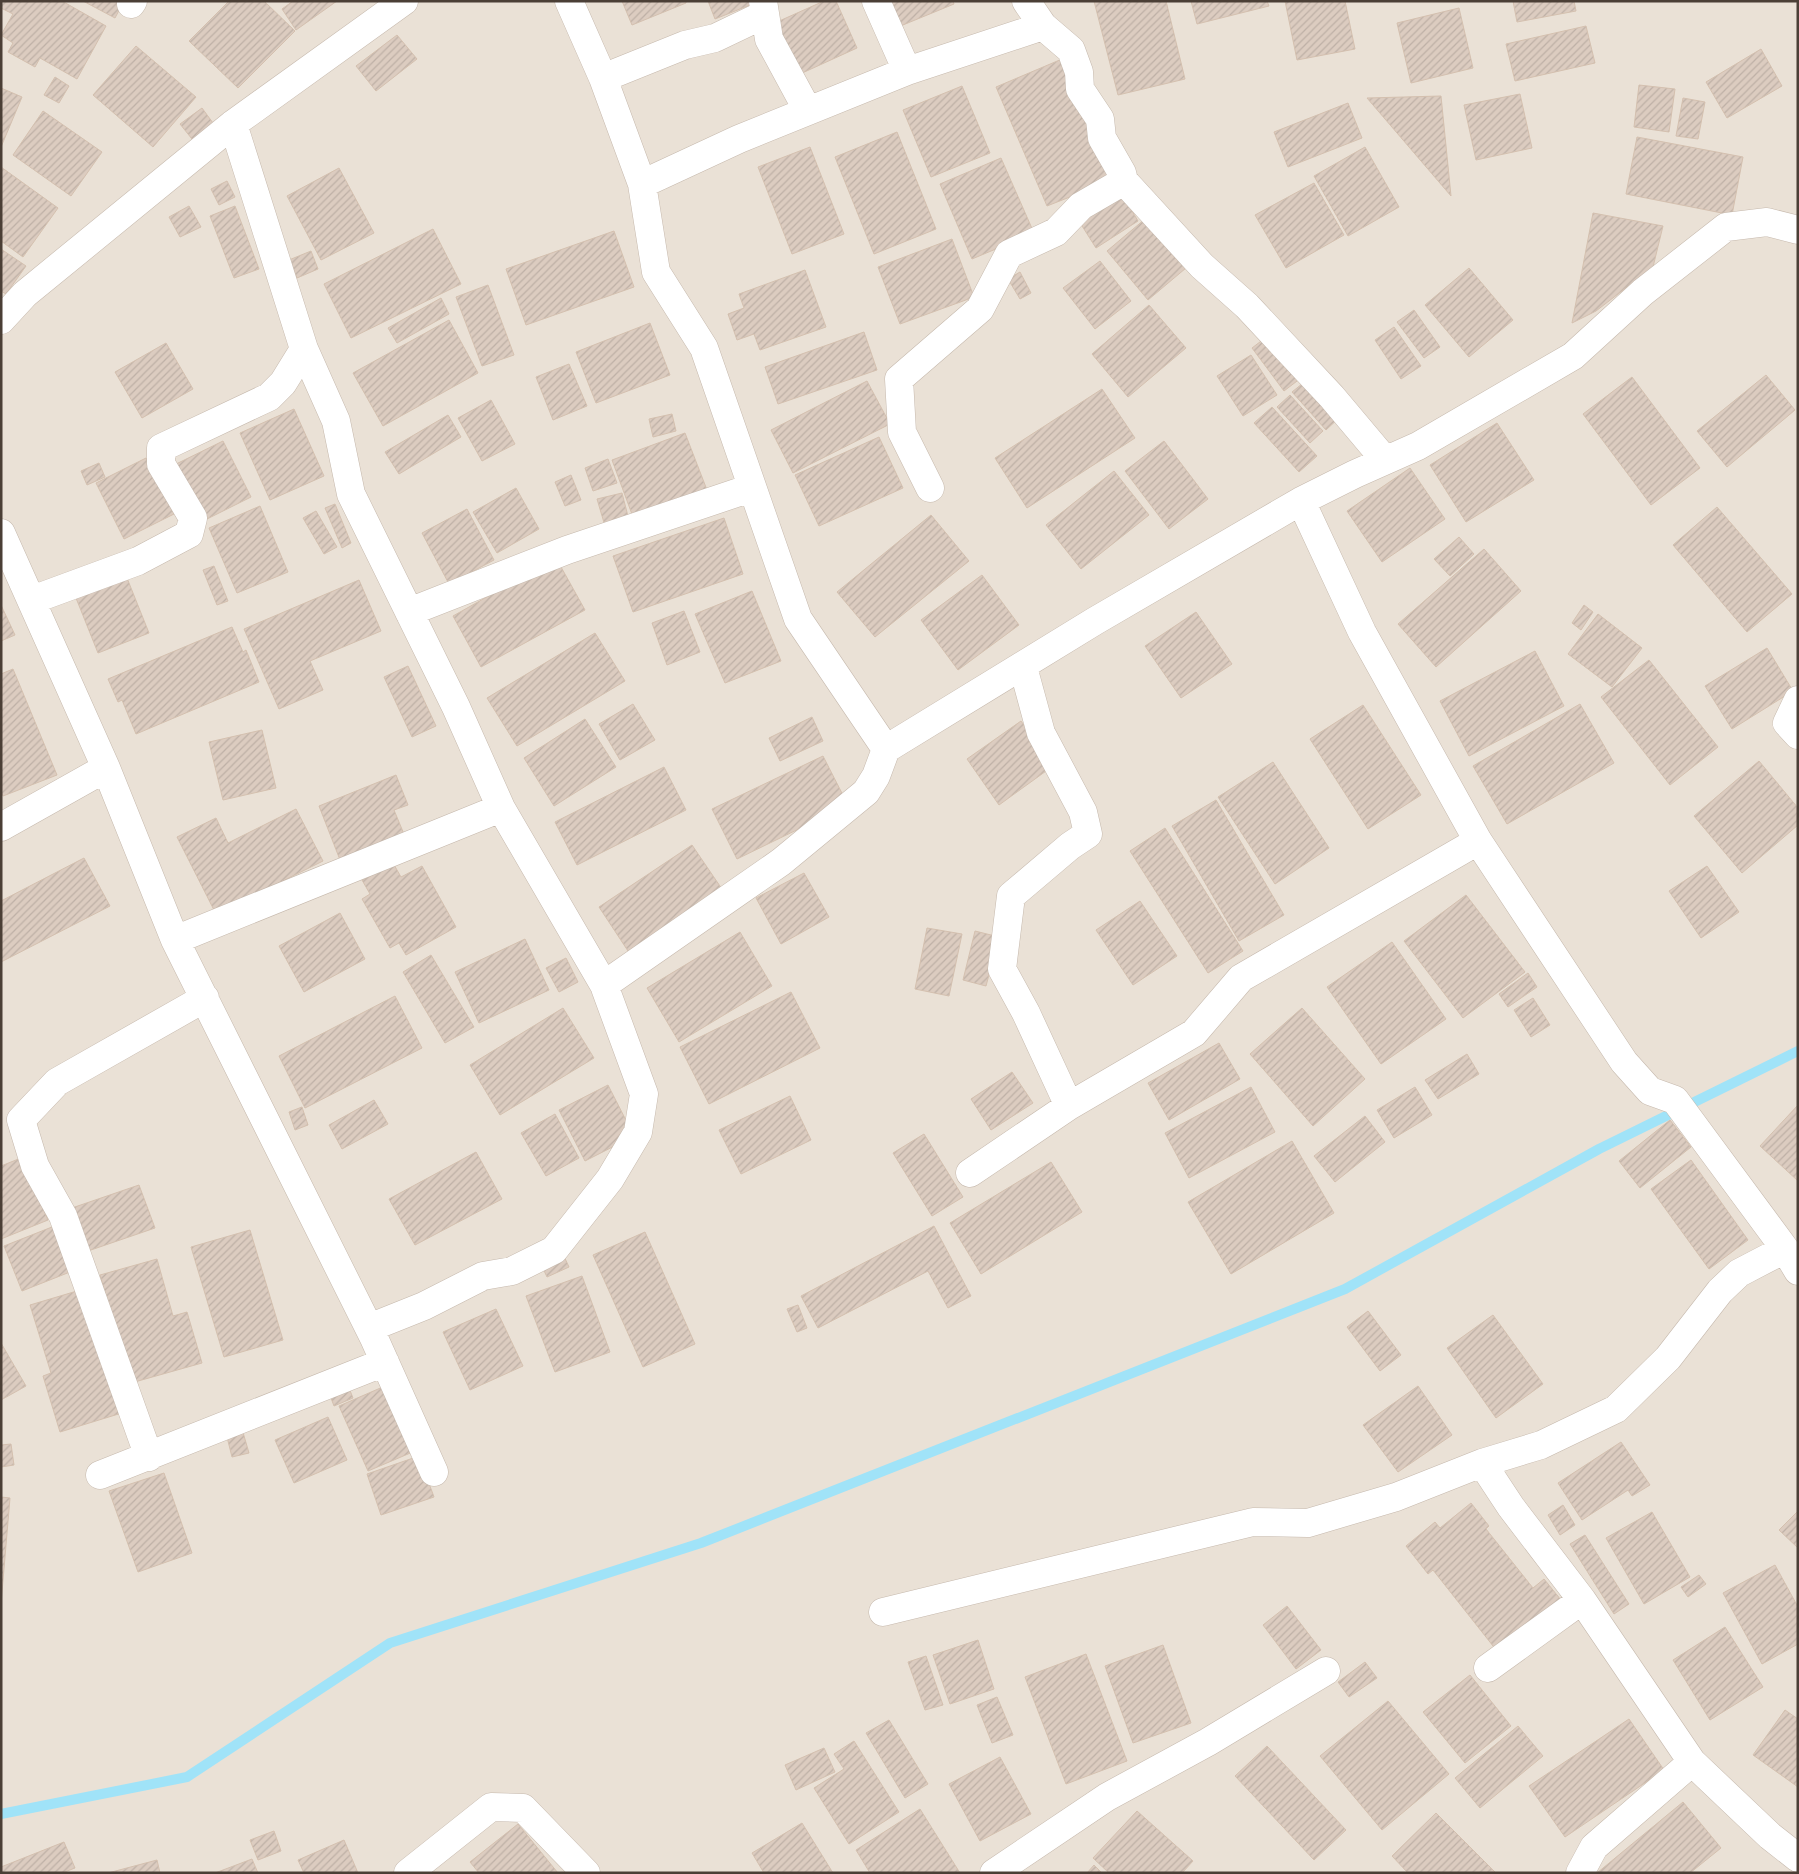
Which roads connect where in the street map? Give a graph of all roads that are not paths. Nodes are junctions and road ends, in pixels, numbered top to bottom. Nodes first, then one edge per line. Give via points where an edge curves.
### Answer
1 (404, 1) edge
2 (569, 1) edge
3 (876, 1) edge
4 (1026, 1) edge
5 (764, 8) edge
6 (1043, 26) junction
7 (907, 72) junction
8 (603, 78) junction
9 (808, 111) junction
10 (232, 124) junction
11 (1124, 181) junction
12 (642, 184) junction
13 (1798, 230) edge
14 (1, 320) edge
15 (304, 349) junction
16 (1385, 460) junction
17 (751, 488) junction
18 (930, 488) dead end
19 (1301, 501) junction
20 (1, 533) edge
21 (32, 600) junction
22 (410, 612) junction
23 (1023, 667) junction
24 (1798, 700) edge
25 (1798, 735) edge
26 (886, 749) junction
27 (106, 768) junction
28 (501, 808) junction
29 (1, 827) edge
30 (1478, 841) junction
31 (175, 940) junction
32 (604, 985) junction
33 (205, 998) junction
34 (1068, 1106) junction
35 (970, 1173) dead end
36 (1791, 1260) edge
37 (368, 1328) junction
38 (385, 1362) junction
39 (149, 1457) junction
40 (1482, 1464) junction
41 (434, 1472) dead end
42 (100, 1475) dead end
43 (1582, 1600) junction
44 (883, 1612) dead end
45 (1488, 1668) dead end
46 (1326, 1671) dead end
47 (1692, 1762) junction
48 (1798, 1858) edge
49 (408, 1873) edge
50 (586, 1873) edge
51 (994, 1873) edge
52 (1580, 1873) edge

1 - 10 street
2 - 8 street
3 - 7 street
4 - 6 street
5 - 8 street via 715,38 686,45
5 - 9 street via 769,39
6 - 7 street
6 - 11 street via 1071,50 1079,72 1080,89 1100,119 1102,138
7 - 9 street
8 - 12 street
9 - 12 street
10 - 14 street via 25,294
10 - 15 street
11 - 16 street via 1202,266 1247,306 1326,390
11 - 18 street via 1081,206 1056,232 1009,254 980,309 899,379 902,432
12 - 17 street via 656,272 704,348
13 - 16 street via 1767,222 1726,227 1643,292 1573,356 1418,446
15 - 21 street via 269,397 161,448 161,464 193,518 189,534 138,560
15 - 22 street via 336,421 351,494
16 - 19 street
17 - 22 street via 574,547
17 - 26 street via 798,619
19 - 23 street
19 - 30 street via 1362,632
20 - 21 street
21 - 27 street
22 - 28 street
23 - 26 street
23 - 34 street via 1041,733 1083,812 1088,834 1010,896 1002,969 1026,1013
24 - 25 street via 1787,723
26 - 32 street via 866,792 781,862
27 - 29 street
27 - 31 street
28 - 31 street
28 - 32 street
30 - 34 street via 1241,978 1194,1033
30 - 36 street via 1624,1062 1650,1091 1675,1100
31 - 33 street
32 - 37 street via 644,1094 638,1132 610,1179 554,1250 512,1271 483,1276 424,1306
33 - 37 street
33 - 39 street via 56,1082 21,1120 35,1166 63,1216
34 - 35 street
36 - 40 street via 1739,1273 1720,1290 1668,1358 1616,1409 1541,1445
37 - 38 street
38 - 39 street
38 - 41 street
39 - 42 street
40 - 43 street
40 - 44 street via 1396,1497 1308,1523 1253,1522
43 - 45 street
43 - 47 street
46 - 51 street via 1208,1742 1107,1797
47 - 48 street
47 - 52 street via 1594,1847
49 - 50 street via 491,1806 523,1808

